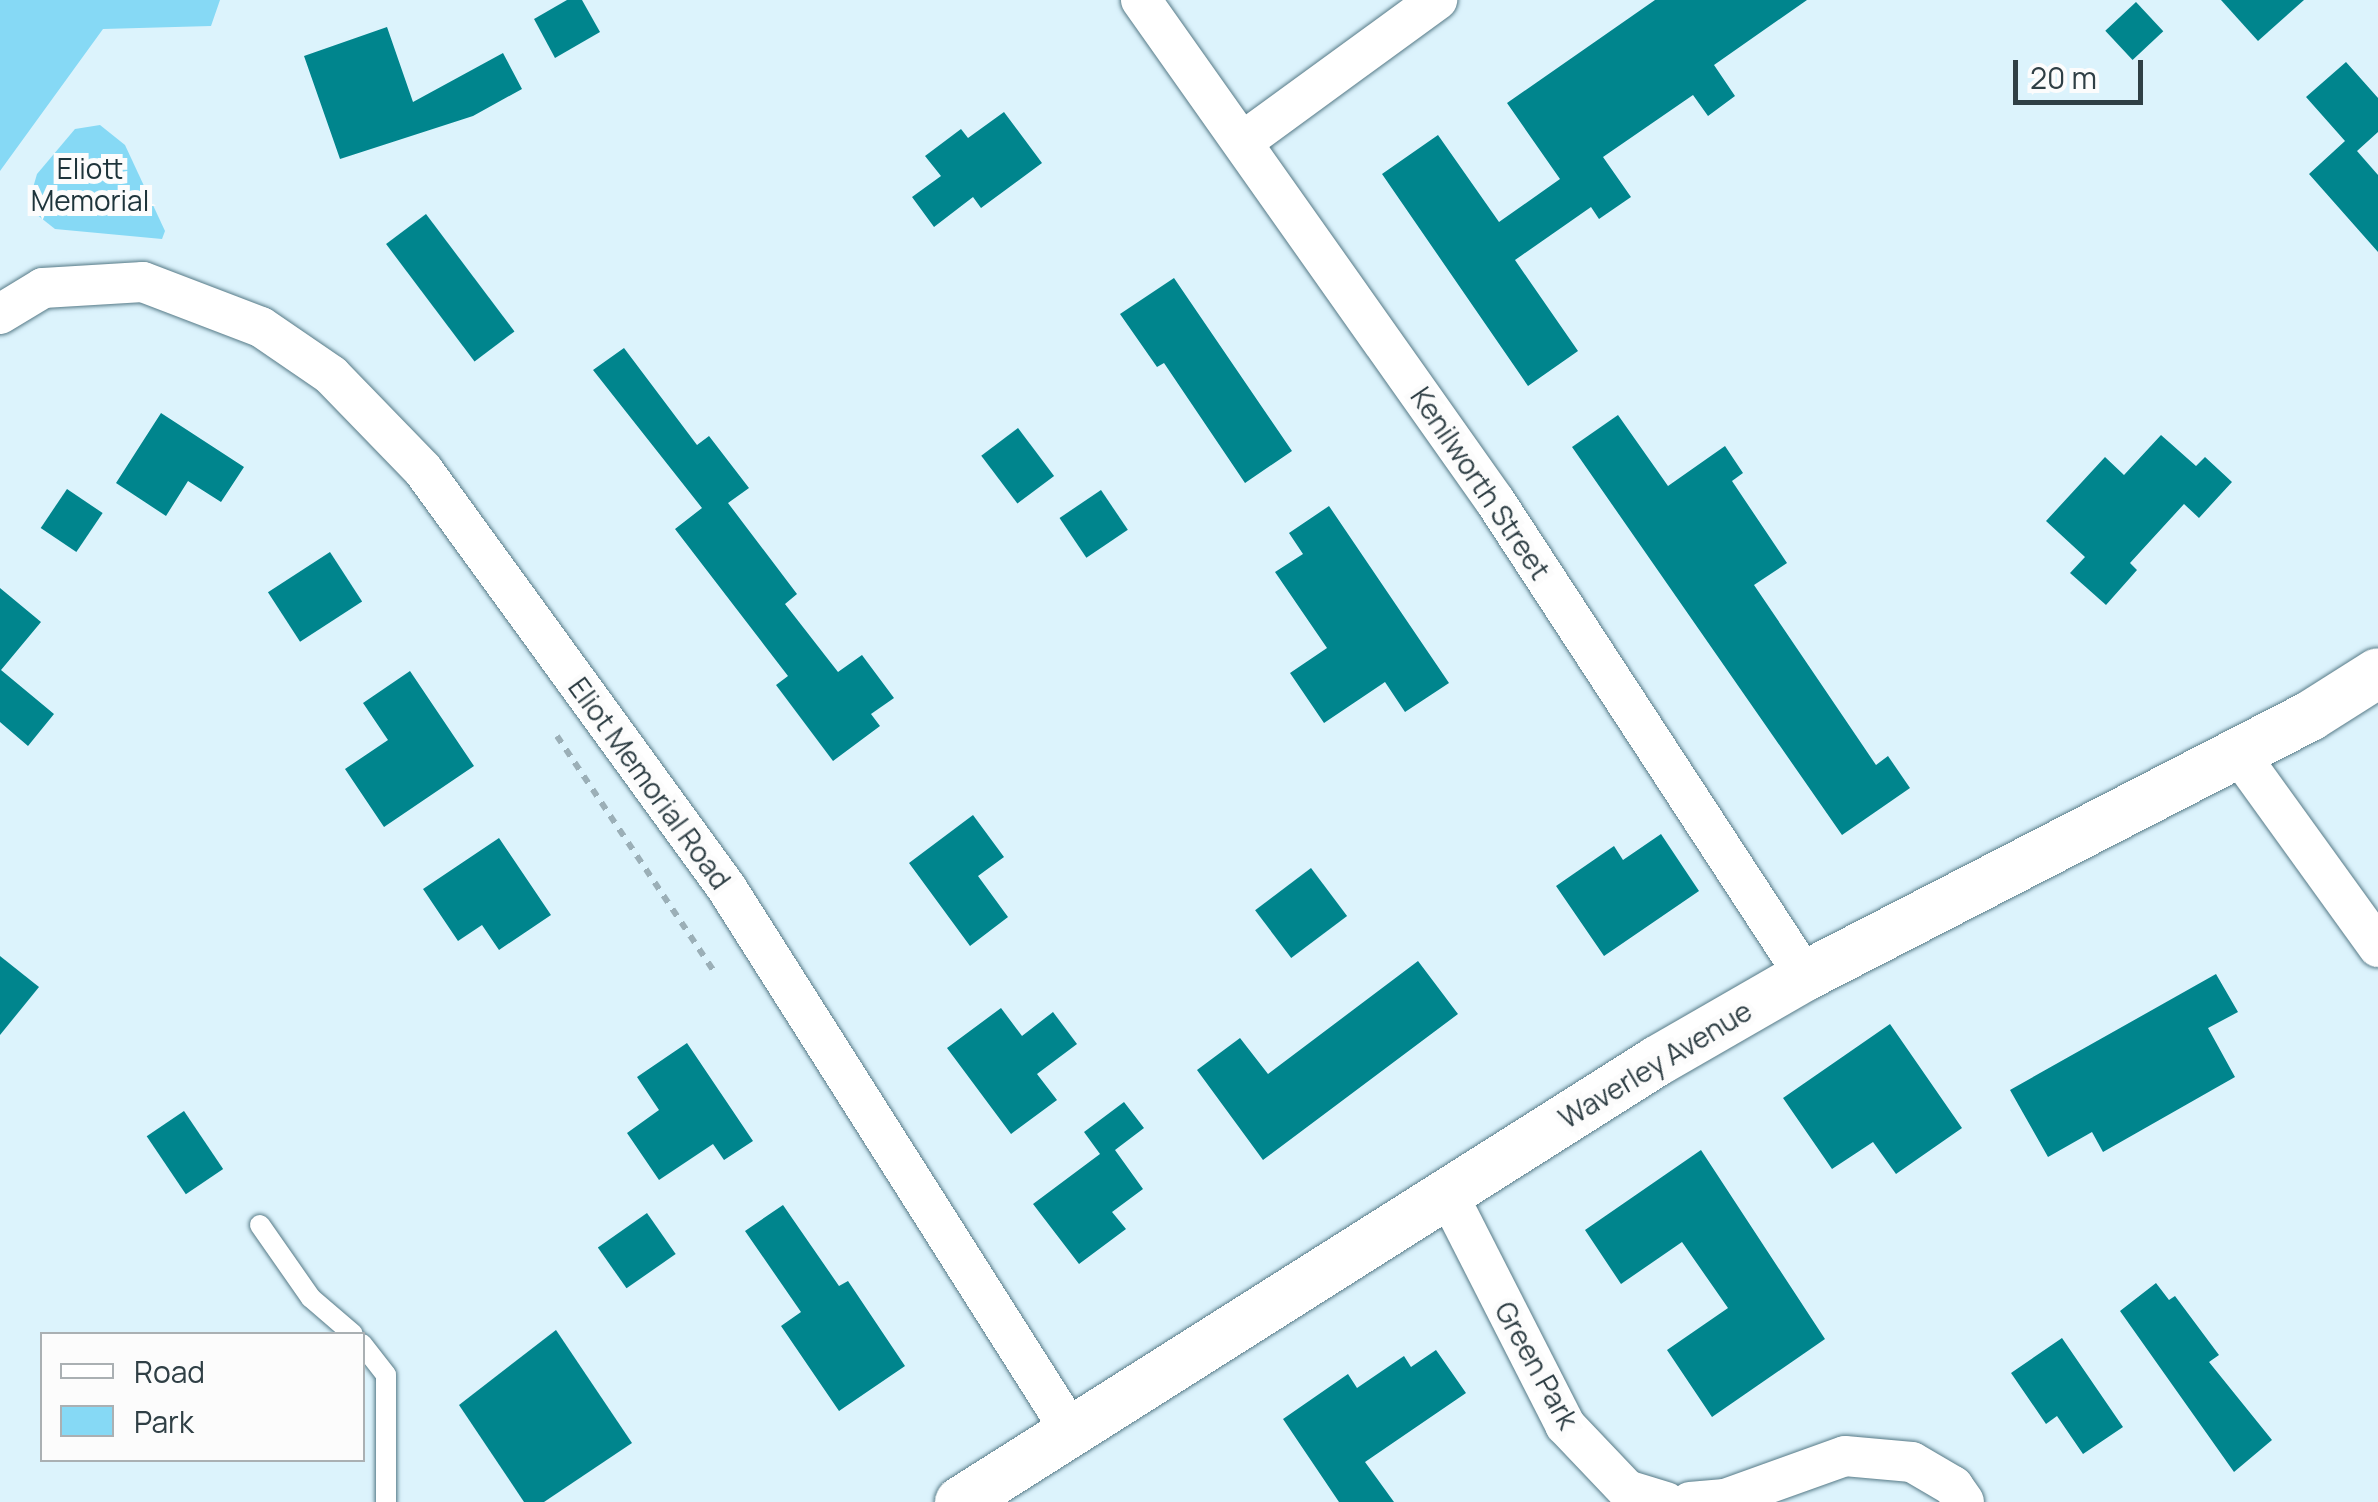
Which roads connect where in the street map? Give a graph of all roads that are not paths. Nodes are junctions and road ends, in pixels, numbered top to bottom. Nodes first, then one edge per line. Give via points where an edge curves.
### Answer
1 (1142, 0) edge
2 (1437, 0) edge
3 (1246, 140) junction
4 (0, 314) edge
5 (2378, 673) edge
6 (2239, 754) junction
7 (2378, 946) edge
8 (1805, 976) junction
9 (1446, 1191) junction
10 (260, 1225) dead end
11 (350, 1332) edge
12 (365, 1348) edge
13 (1072, 1433) junction
14 (386, 1502) edge
15 (960, 1502) edge
16 (1666, 1502) edge
17 (1690, 1502) edge
18 (1964, 1502) edge

1 - 3 street, Kenilworth Street
2 - 3 street
3 - 8 street, Kenilworth Street via 1495,502
4 - 13 street, Eliot Memorial Road via 43,288 143,282 261,327 331,375 423,470 726,887
5 - 6 street, Waverley Avenue
6 - 7 street
6 - 8 street, Waverley Avenue
8 - 9 street, Waverley Avenue
9 - 13 street, Waverley Avenue
9 - 16 street, Green Park via 1565,1425 1628,1490
10 - 11 lane via 311,1298
12 - 14 lane via 386,1375
13 - 15 street, Waverley Avenue
17 - 18 street via 1725,1499 1844,1456 1912,1462 1953,1486

